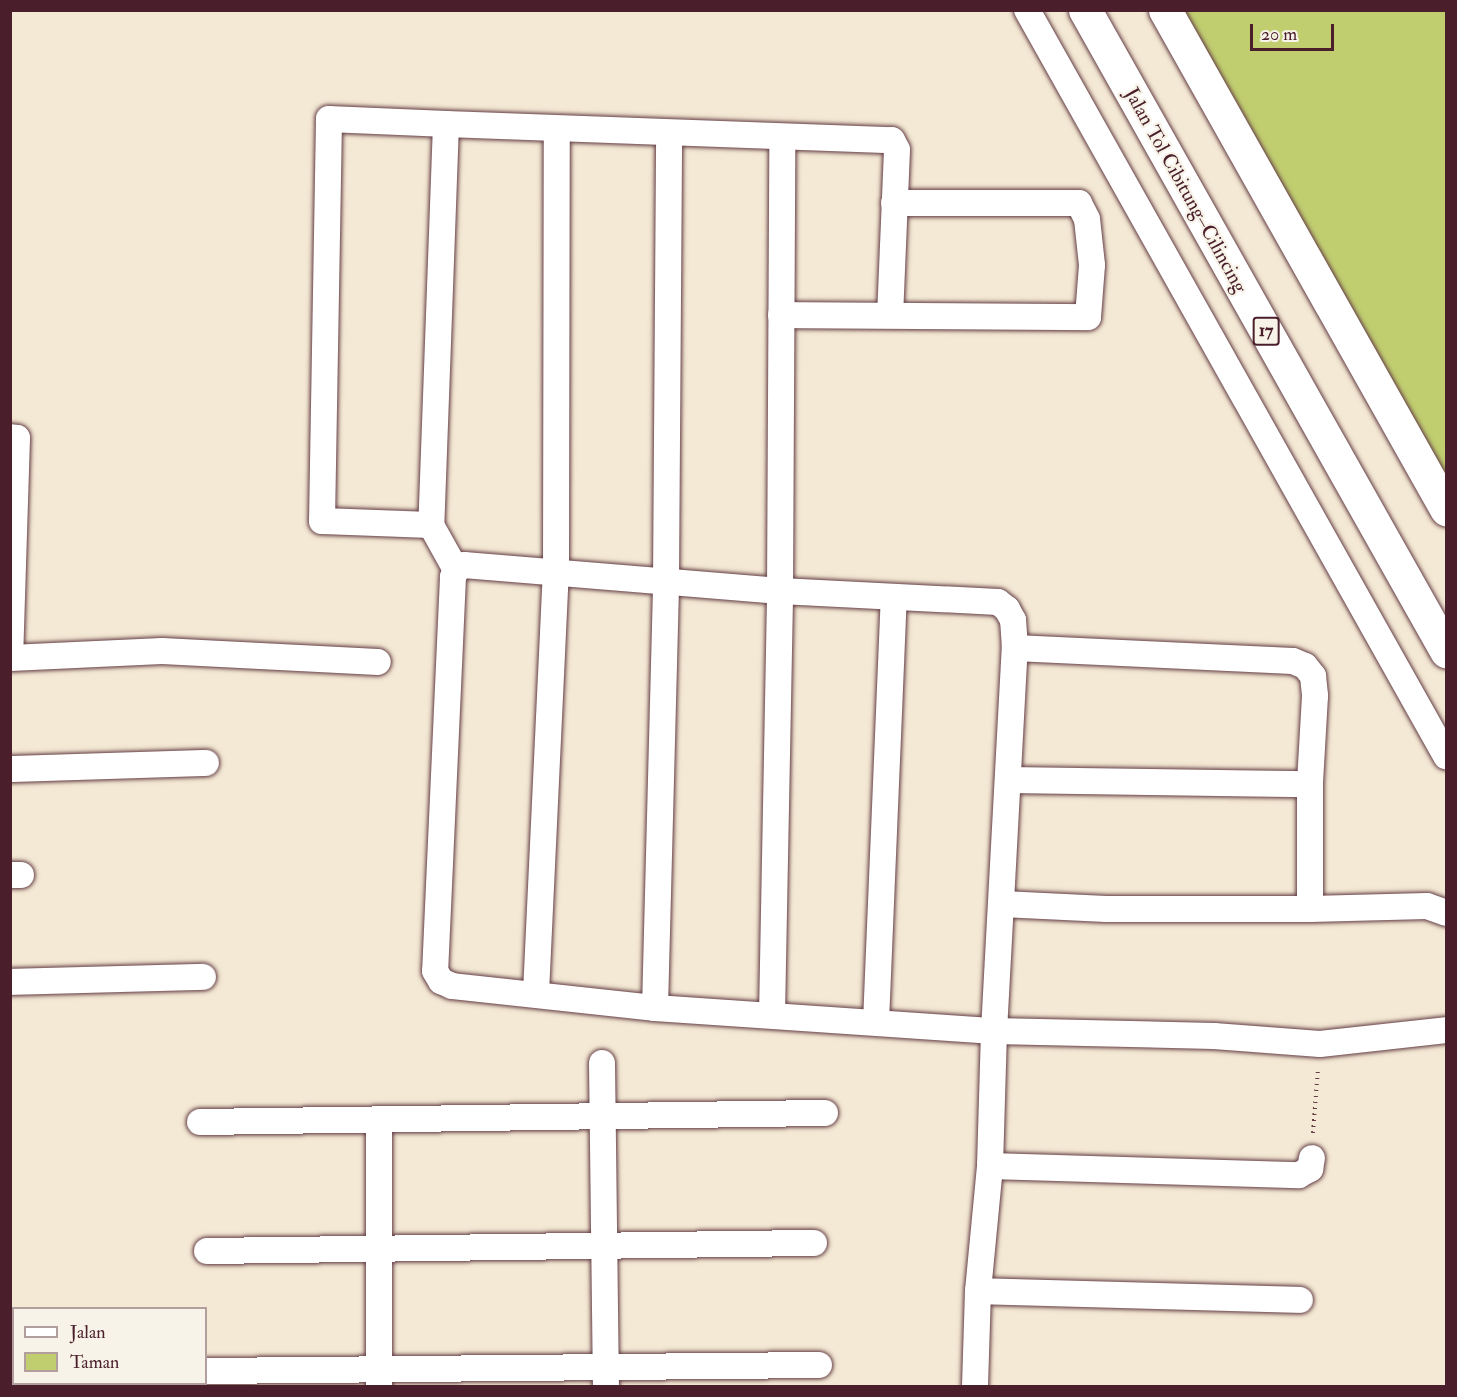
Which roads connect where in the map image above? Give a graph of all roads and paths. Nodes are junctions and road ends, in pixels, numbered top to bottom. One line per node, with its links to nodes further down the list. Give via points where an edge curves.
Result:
1 (1027, 10): 24 (street)
2 (1085, 10): 21 (highway, Jalan Tol Cibitung–Cilincing / 17)
3 (1165, 10): 12 (highway)
4 (446, 124): 5 (street); 13 (street); 13 (street, via 329,119 322,521)
5 (557, 130): 6 (street); 16 (street)
6 (669, 133): 7 (street); 17 (street)
7 (782, 138): 8 (street, via 892,140 897,150); 9 (street)
8 (894, 203): 10 (street); 10 (street, via 1079,203 1087,219 1092,292 1088,317)
9 (781, 315): 10 (street); 18 (street)
10 (890, 315)
11 (10, 437): 14 (street, via 17,438)
12 (1446, 509)
13 (432, 525): 15 (street)
14 (12, 542): 22 (street)
15 (456, 570): 16 (street, via 464,565); 34 (street, via 435,971 441,981 452,986)
16 (556, 571): 17 (street); 34 (street)
17 (666, 582): 18 (street); 35 (street)
18 (780, 591): 19 (street); 36 (street)
19 (894, 597): 20 (street, via 998,602 1013,620); 37 (street)
20 (1015, 648): 27 (street); 28 (street, via 1275,660 1305,666 1313,676 1315,696)
21 (1446, 651)
22 (11, 658): 23 (street, via 162,651)
23 (378, 662)
24 (1446, 756)
25 (206, 763): 26 (street)
26 (10, 768)
27 (1008, 780): 28 (street); 29 (street)
28 (1310, 784): 30 (street)
29 (1002, 904): 30 (street, via 1106,909); 39 (street)
30 (1311, 909): 31 (street, via 1427,906)
31 (1446, 913)
32 (203, 977): 33 (street)
33 (10, 982)
34 (536, 993): 35 (street)
35 (655, 1008): 36 (street)
36 (772, 1015): 37 (street)
37 (876, 1022): 39 (street)
38 (1446, 1030): 40 (street)
39 (994, 1031): 40 (street, via 1214,1036); 47 (street)
40 (1320, 1044): 46 (path)
41 (602, 1063): 43 (street)
42 (825, 1113): 43 (street)
43 (603, 1117): 44 (street); 49 (street)
44 (378, 1120): 45 (street); 50 (street)
45 (200, 1122)
46 (1312, 1158): 47 (street, via 1310,1169 1299,1175)
47 (990, 1166): 52 (street)
48 (814, 1243): 49 (street)
49 (604, 1246): 50 (street); 56 (street)
50 (379, 1249): 51 (street); 57 (street)
51 (207, 1251)
52 (978, 1291): 53 (street); 58 (street)
53 (1300, 1300)
54 (819, 1365): 56 (street)
55 (207, 1371): 57 (street)
56 (606, 1377): 57 (street)
57 (379, 1378)
58 (975, 1386)

